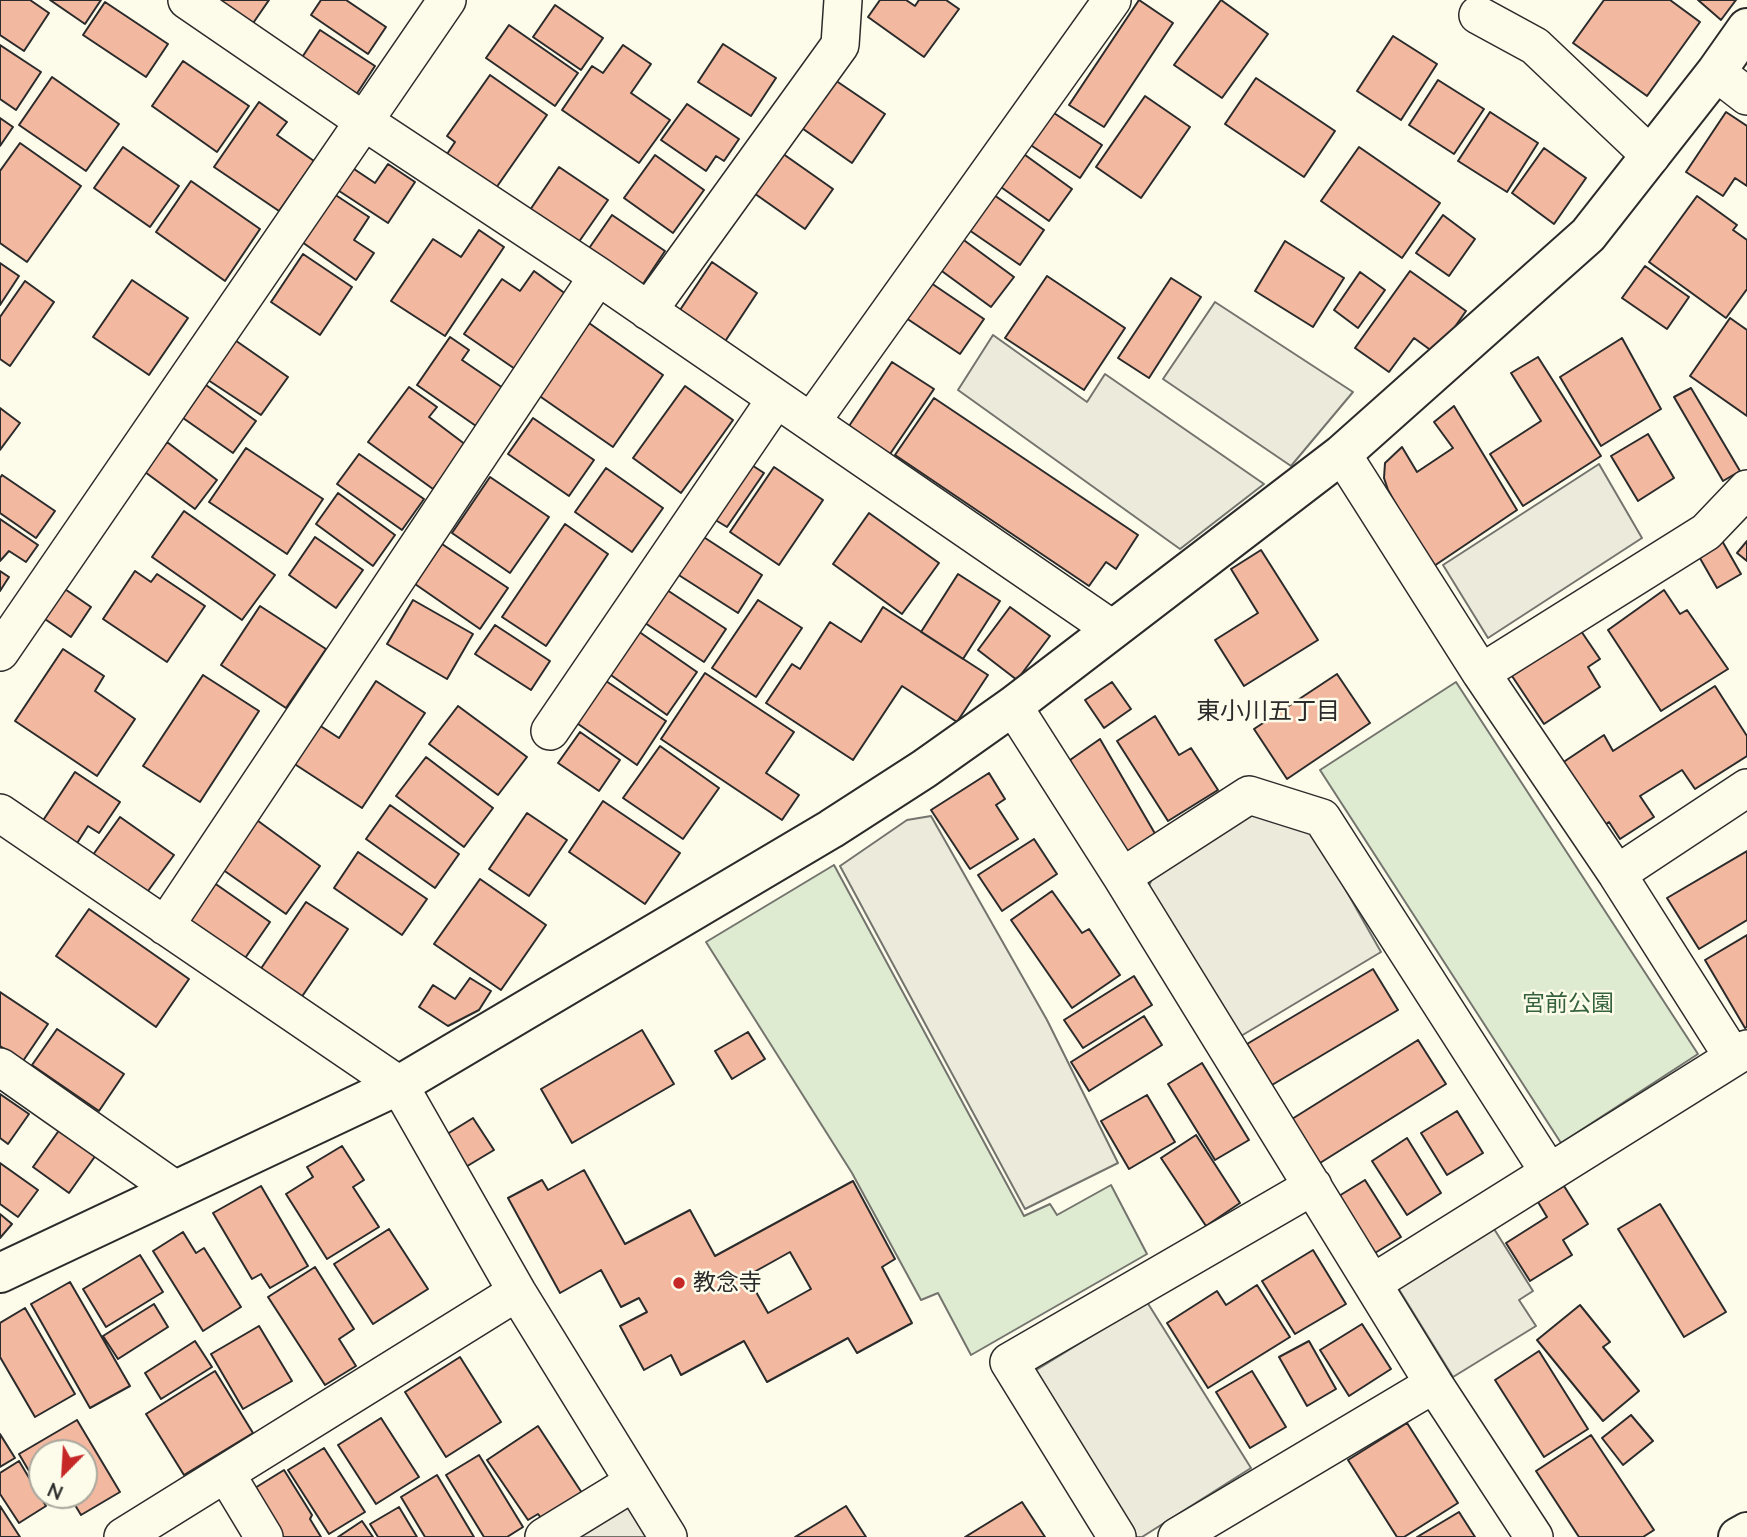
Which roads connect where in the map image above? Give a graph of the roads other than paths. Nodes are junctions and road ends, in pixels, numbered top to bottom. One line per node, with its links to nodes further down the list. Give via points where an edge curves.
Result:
1 (187, 0): 9 (street)
2 (447, 0): 9 (street)
3 (843, 0): 12 (street, via 840,45)
4 (1112, 0): 14 (street)
5 (1478, 15): 10 (street, via 1535,46)
6 (1747, 28): 7 (street)
7 (1716, 72): 8 (street); 10 (street)
8 (1747, 96)
9 (365, 122): 11 (street); 18 (street)
10 (1651, 156): 15 (street, via 1588,235)
11 (597, 276): 12 (street); 26 (street)
12 (648, 311): 13 (street)
13 (776, 399): 14 (street); 21 (street)
14 (811, 422): 17 (street)
15 (1342, 454): 17 (street); 19 (street)
16 (1747, 489): 19 (street, via 1706,532)
17 (1112, 629): 20 (street)
18 (0, 652)
19 (1481, 673): 24 (street)
20 (1013, 706): 25 (street); 29 (street, via 831,829)
21 (550, 731)
22 (1747, 788): 24 (street)
23 (0, 813): 26 (street)
24 (1616, 874): 27 (street)
25 (1122, 877): 30 (street, via 1249,795 1322,818); 31 (street)
26 (165, 926): 29 (street)
27 (1740, 1053): 30 (street)
28 (0, 1067): 32 (street)
29 (399, 1085): 32 (street); 35 (street)
30 (1549, 1172): 34 (street)
31 (1313, 1186): 34 (street); 44 (street, via 1009,1363)
32 (174, 1189): 33 (street)
33 (0, 1273)
34 (1373, 1283): 36 (street)
35 (517, 1292): 37 (street); 38 (street)
36 (1434, 1384): 45 (street); 46 (street)
37 (226, 1474): 40 (street); 41 (street)
38 (634, 1482): 42 (street); 43 (street)
39 (1747, 1532): 47 (street)
40 (123, 1537)
41 (264, 1537)
42 (544, 1537)
43 (668, 1537)
44 (1117, 1537)
45 (1177, 1537)
46 (1534, 1537)
47 (1738, 1537)

